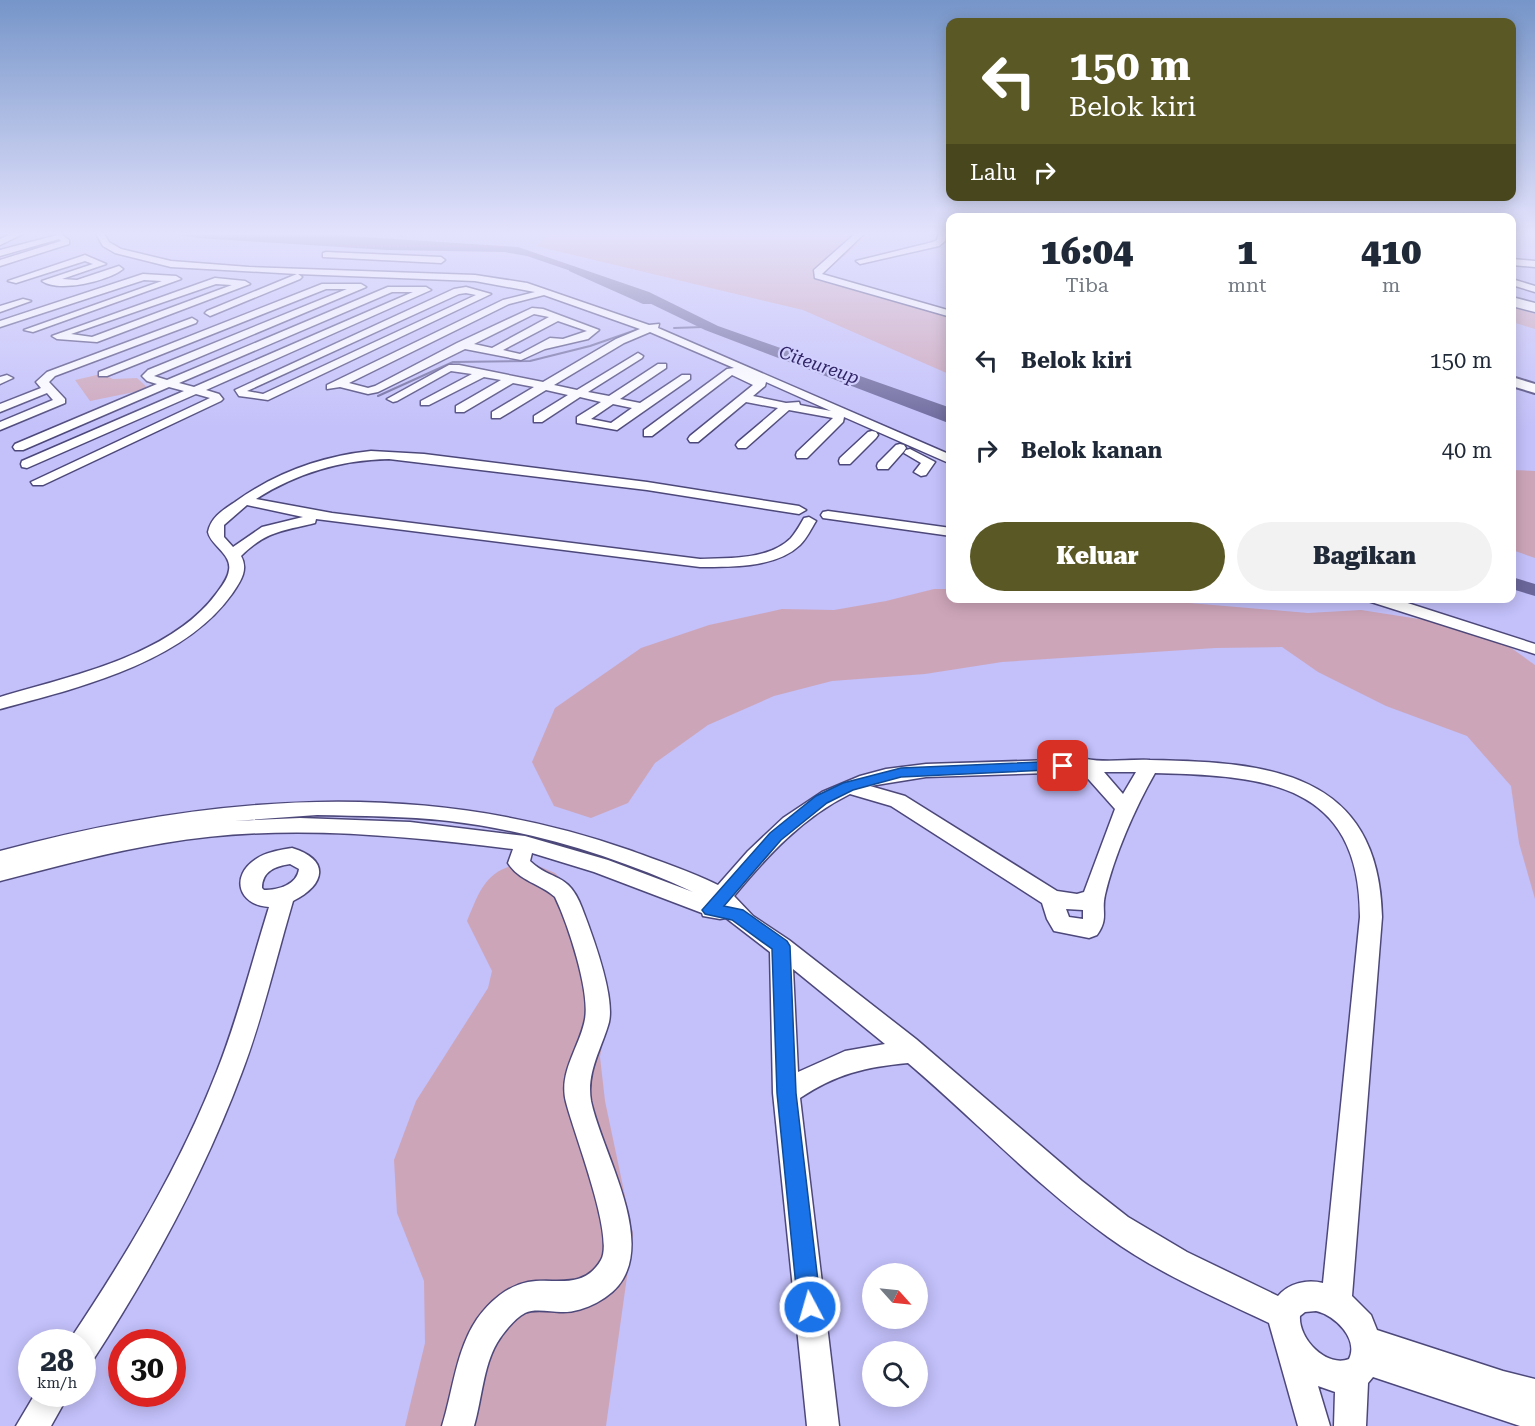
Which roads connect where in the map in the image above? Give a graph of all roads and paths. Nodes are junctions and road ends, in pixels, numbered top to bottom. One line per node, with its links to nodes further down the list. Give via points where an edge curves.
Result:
1 (79, 299): 31 (street)
2 (118, 299): 17 (street); 34 (street)
3 (164, 299): 17 (street)
4 (207, 299): 22 (street)
5 (253, 299): 26 (street)
6 (294, 299): 30 (street)
7 (334, 299): 18 (street)
8 (369, 299): 23 (street)
9 (406, 299): 29 (street)
10 (440, 299): 32 (street)
11 (475, 299): 36 (street)
12 (517, 299): 39 (street)
13 (565, 299): 33 (street)
14 (897, 299): 24 (street)
15 (26, 301): 21 (street)
16 (1516, 302): 20 (highway)
17 (146, 305): 22 (street); 37 (street)
18 (311, 308): 23 (street); 35 (street)
19 (1516, 308): 25 (highway)
20 (1535, 308)
21 (0, 309)
22 (174, 311): 28 (street); 37 (street, via 93,340)
23 (335, 313): 29 (street); 38 (street)
24 (946, 313)
25 (1535, 314)
26 (213, 315): 28 (street); 30 (street)
27 (557, 317): 42 (street, via 532,311); 43 (street); 43 (street, via 594,332 543,346 521,357)
28 (193, 318): 55 (street, via 51,374 42,382)
29 (360, 318): 40 (street)
30 (231, 324): 35 (street); 50 (street)
31 (0, 325): 34 (street)
32 (377, 327): 36 (street); 44 (street)
33 (657, 328): 41 (street); 62 (street)
34 (29, 330): 37 (street)
35 (256, 330): 38 (street); 53 (street, via 148,376)
36 (404, 333): 39 (street); 46 (street)
37 (57, 336)
38 (282, 336): 40 (street); 53 (street)
39 (433, 339): 42 (street); 47 (street)
40 (307, 342): 57 (street)
41 (614, 345): 45 (street); 54 (street)
42 (464, 346): 43 (street); 47 (street, via 378,389 368,391 344,385)
43 (492, 352)
44 (322, 353): 46 (street); 46 (street, via 241,390 243,394 264,398)
45 (638, 356): 48 (street); 58 (street)
46 (349, 358): 47 (street)
47 (380, 365)
48 (662, 366): 61 (street); 65 (street, via 686,377)
49 (482, 373): 51 (street); 60 (street, via 449,369); 63 (street)
50 (103, 374)
51 (512, 379): 54 (street); 67 (street)
52 (1516, 382): 56 (main road)
53 (167, 383): 57 (street); 76 (street)
54 (544, 386): 58 (street); 68 (street)
55 (48, 389): 66 (street); 72 (street, via 62,401)
56 (1535, 389)
57 (196, 390): 69 (street, via 217,399); 82 (street)
58 (578, 393): 61 (street); 70 (street)
59 (745, 398): 62 (street); 73 (street, via 761,384 731,371); 75 (street)
60 (393, 399)
61 (610, 400): 65 (street); 65 (street, via 581,420 613,427)
62 (804, 400): 71 (street); 78 (street); 80 (street)
63 (425, 403)
64 (223, 405): 69 (street)
65 (642, 407)
66 (0, 408)
67 (460, 409)
68 (496, 415)
69 (176, 419): 85 (street)
70 (538, 419)
71 (839, 419): 74 (street); 79 (street)
72 (0, 426)
73 (648, 433)
74 (872, 435): 77 (street); 81 (street)
75 (694, 439)
76 (19, 447)
77 (900, 448): 83 (street); 84 (street, via 929,462)
78 (946, 450)
79 (802, 454)
80 (946, 457)
81 (845, 461)
82 (27, 464)
83 (883, 466)
84 (921, 472)
85 (38, 482)
86 (246, 501): 87 (street, via 276,483 322,464 356,457 399,456 630,482); 88 (street); 90 (street, via 226,515 213,531)
87 (804, 516): 88 (street, via 796,541 779,551 747,560 712,563); 89 (street, via 808,507 819,508 828,514)
88 (332, 517): 90 (street, via 276,525 254,535)
89 (946, 531)
90 (233, 556): 93 (street, via 238,564 233,580 214,608 186,631 142,658)
91 (1390, 603): 92 (street)
92 (1535, 649)
93 (0, 703)
94 (1086, 765): 95 (street); 96 (street); 99 (street)
95 (1149, 766): 99 (street); 110 (street, via 1249,772 1299,788 1336,812 1368,865 1371,916)
96 (901, 772): 97 (street); 98 (street)
97 (848, 787): 98 (street); 106 (street, via 821,800 776,837)
98 (898, 801): 99 (street, via 1052,898 1062,925 1089,929 1094,922 1093,897)
99 (1125, 808)
100 (302, 817): 101 (street); 102 (street); 103 (street, via 222,815 120,829); 104 (street, via 165,835); 106 (street, via 391,809 534,829 623,855)
101 (525, 843): 106 (street); 119 (street, via 519,863 556,885 572,907 598,995 597,1020 579,1070 578,1099 620,1246 618,1260 600,1284 576,1296 517,1300 495,1321 478,1350)
102 (292, 856): 105 (street, via 303,859 310,873 305,883); 105 (street, via 271,860 250,881 254,894 262,898)
103 (0, 859)
104 (0, 873)
105 (283, 897): 112 (street, via 230,1071 191,1163 123,1288)
106 (723, 907): 107 (street)
107 (781, 946): 108 (street); 109 (street)
108 (911, 1052): 109 (street, via 847,1060); 111 (street, via 1092,1208 1161,1254)
109 (786, 1093): 120 (street)
110 (1336, 1303): 111 (street, via 1319,1296 1303,1296 1291,1302); 114 (street, via 1360,1327)
111 (1285, 1315): 113 (street, via 1285,1331)
112 (95, 1329)
113 (1293, 1348): 114 (street, via 1320,1374 1337,1378); 121 (street, via 1302,1393)
114 (1362, 1359): 115 (street); 117 (street); 122 (street)
115 (1535, 1395)
116 (44, 1407): 118 (street)
117 (1535, 1415)
118 (32, 1426)
119 (458, 1426)
120 (823, 1426)
121 (1314, 1426)
122 (1350, 1426)

